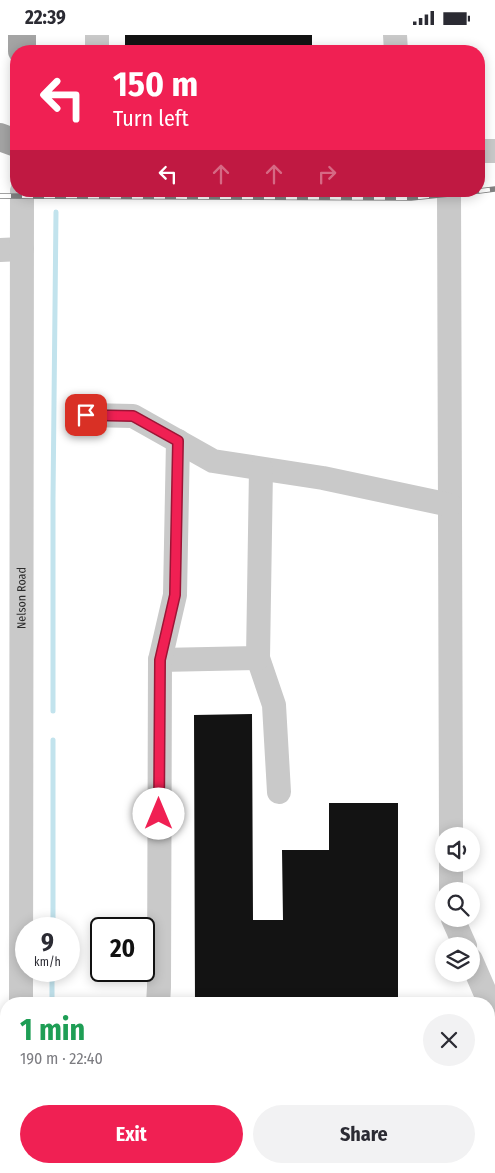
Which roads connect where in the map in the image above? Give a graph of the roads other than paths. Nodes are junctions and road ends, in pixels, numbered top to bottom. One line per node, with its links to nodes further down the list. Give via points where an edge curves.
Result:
1 (21, 197): 3 (street, Nelson Road)
2 (449, 197): 7 (street)
3 (11, 250): 8 (street, Nelson Road)
4 (86, 415): 5 (street, via 133,416)
5 (178, 441): 6 (street, via 213,461); 10 (street, via 175,595)
6 (261, 469): 7 (street); 9 (street)
7 (450, 505): 12 (street)
8 (11, 590): 15 (street, Nelson Road)
9 (258, 658): 10 (street); 11 (street, via 274,705)
10 (160, 660): 16 (street)
11 (279, 792)
12 (451, 827)
13 (480, 972): 14 (street)
14 (489, 984): 17 (street)
15 (21, 997)
16 (158, 997)
17 (492, 997)

